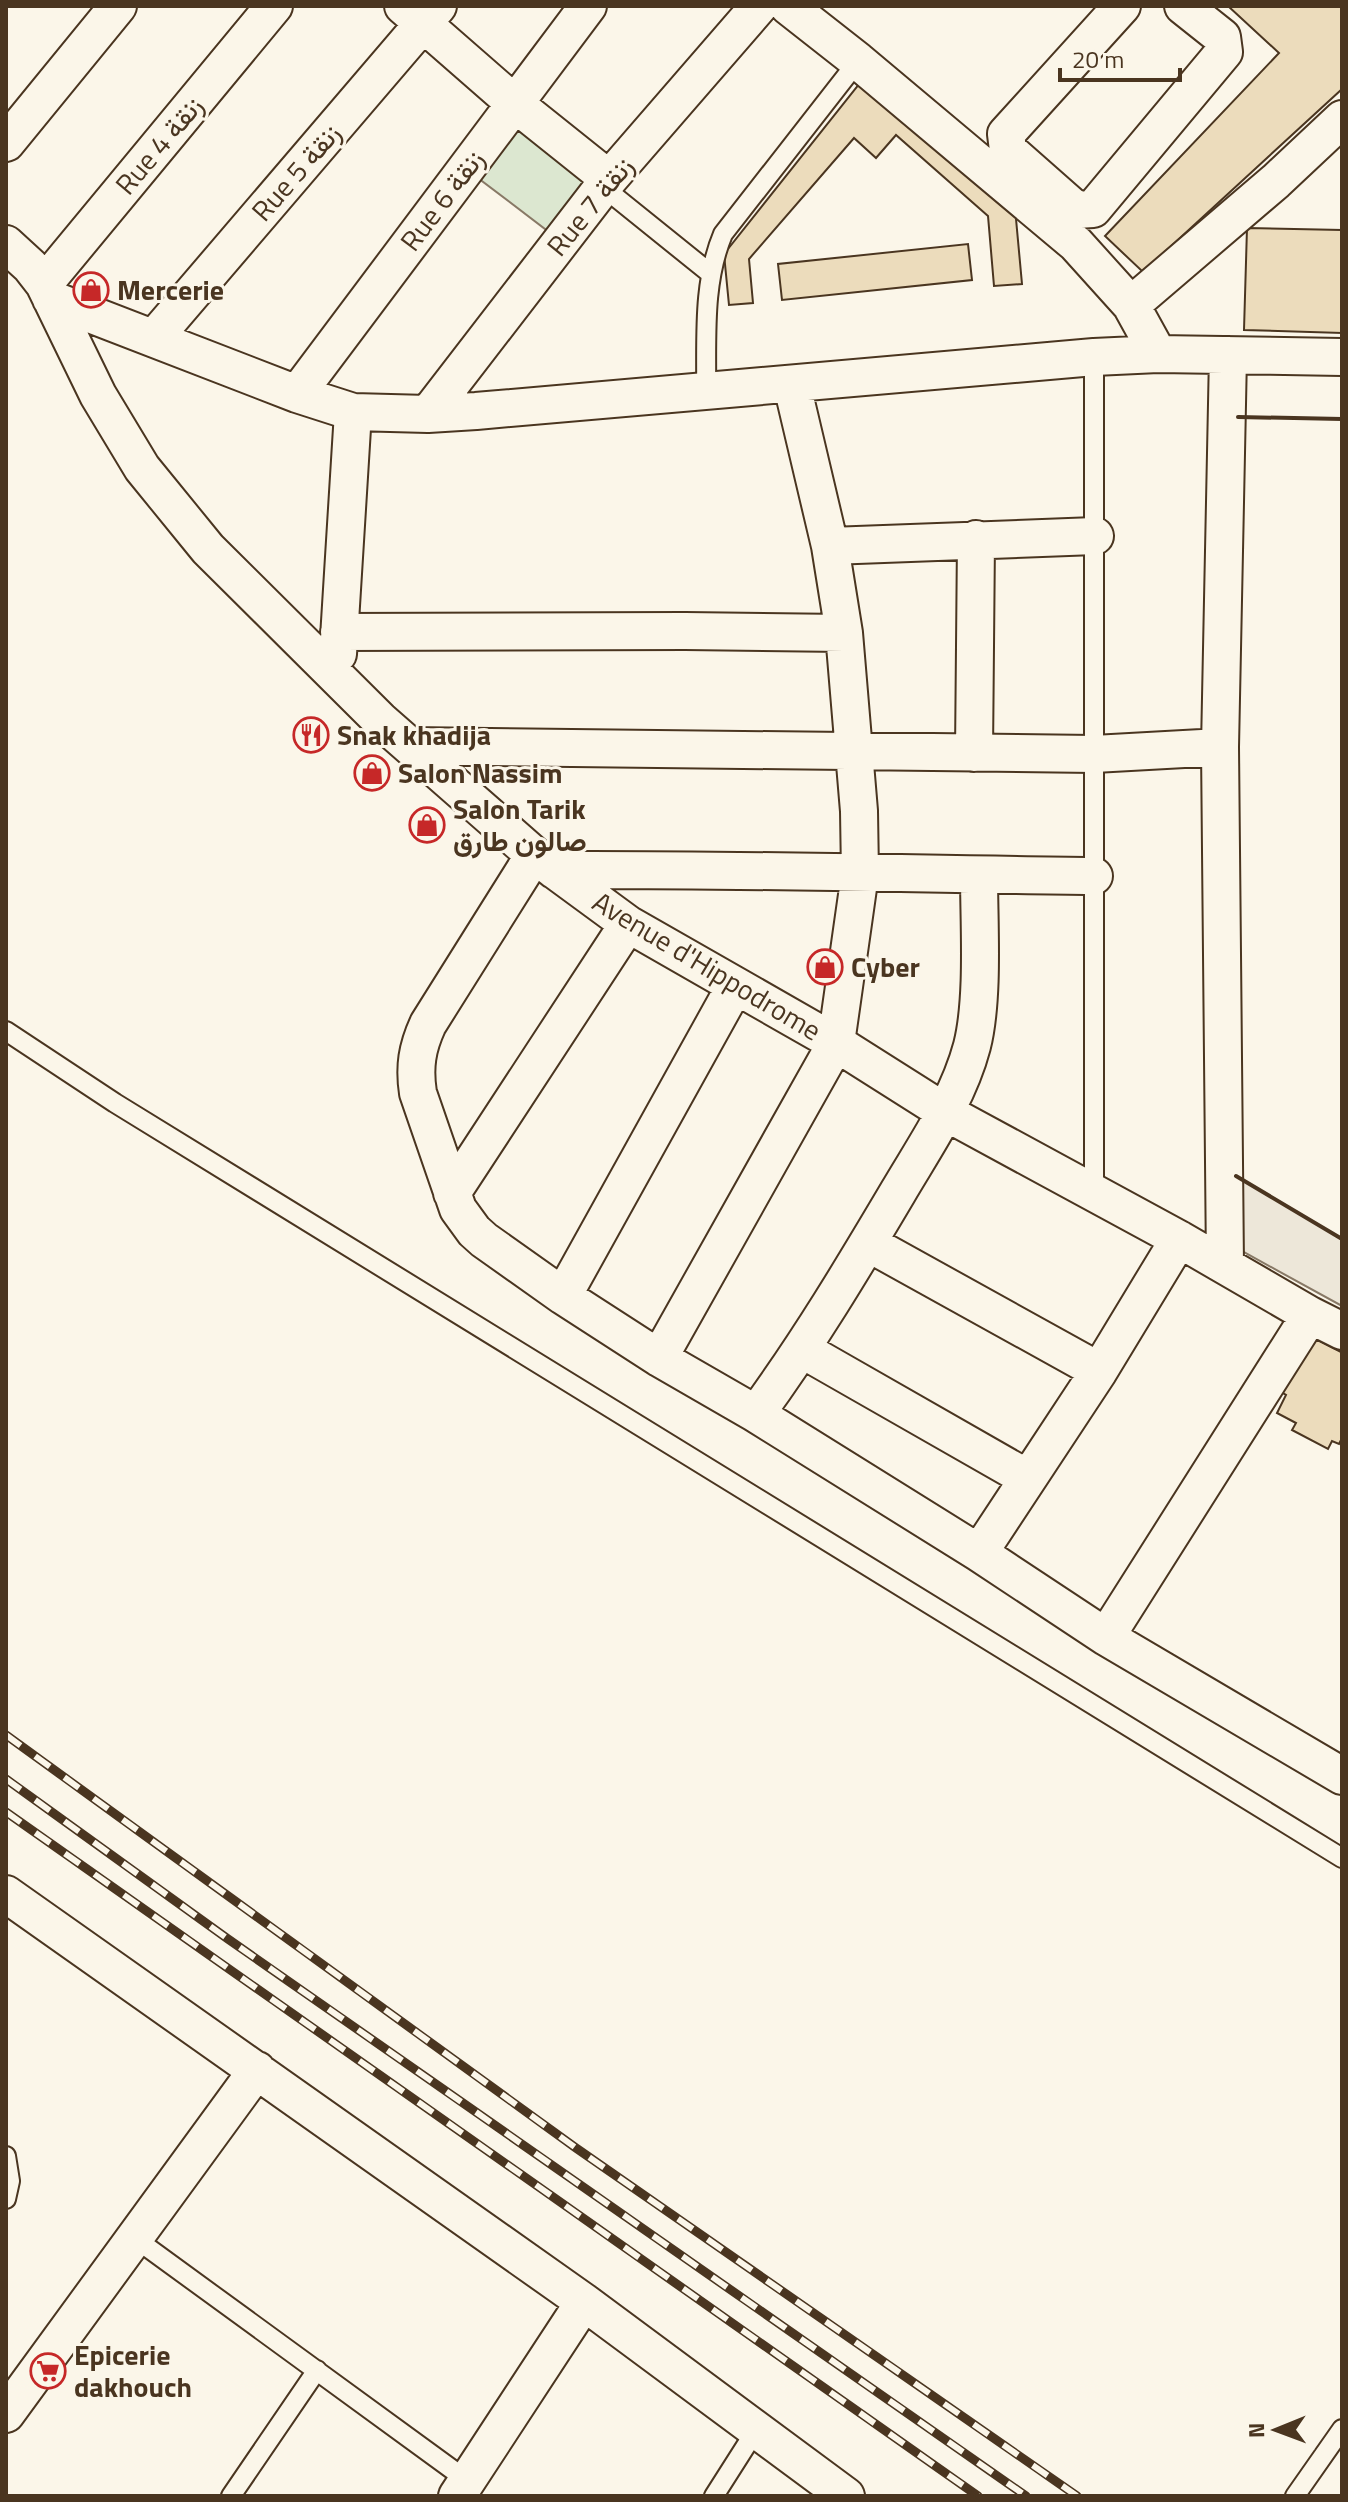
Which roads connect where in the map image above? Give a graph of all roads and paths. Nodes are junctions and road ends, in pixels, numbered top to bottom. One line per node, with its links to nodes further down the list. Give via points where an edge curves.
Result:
1 (118, 6): 12 (street)
2 (274, 6): 16 (street, Rue 4 زنقة)
3 (588, 6): 10 (street, Rue 6 زنقة)
4 (759, 6): 13 (street, Rue 7 زنقة)
5 (788, 6): 9 (street)
6 (1122, 6): 7 (street, via 1006,134 1008,150 1076,210 1093,209 1224,52 1222,37)
7 (1183, 6)
8 (422, 12): 10 (street); 18 (street, Rue 5 زنقة)
9 (858, 61): 15 (lane, via 736,215 719,244); 17 (street, via 1076,244)
10 (514, 103): 13 (street); 25 (street, Rue 6 زنقة)
11 (1342, 119): 17 (street)
12 (6, 143)
13 (606, 183): 15 (lane); 27 (street, Rue 7 زنقة)
14 (6, 244): 16 (street, Avenue d'Hippodrome)
15 (711, 274): 24 (lane)
16 (48, 291): 18 (street); 33 (street, Avenue d'Hippodrome, via 98,395 142,468 208,549)
17 (1131, 305): 19 (street)
18 (154, 338): 25 (street)
19 (1158, 354): 20 (street); 21 (street)
20 (1228, 355): 22 (street); 35 (street)
21 (1094, 357): 23 (street); 28 (lane)
22 (1342, 357)
23 (792, 385): 24 (street); 30 (street)
24 (706, 392): 27 (street)
25 (297, 394): 26 (street)
26 (353, 412): 27 (street); 31 (street)
27 (428, 414)
28 (1095, 536): 29 (street); 38 (lane)
29 (976, 539): 30 (street); 37 (street)
30 (830, 546): 32 (street)
31 (339, 632): 32 (street); 33 (street)
32 (844, 633): 36 (street)
33 (338, 676): 34 (street, Avenue d'Hippodrome)
34 (410, 746): 36 (street); 39 (street, Avenue d'Hippodrome)
35 (1220, 747): 38 (street); 52 (street)
36 (855, 750): 37 (street); 40 (street)
37 (974, 753): 38 (street)
38 (1094, 754): 42 (lane)
39 (544, 863): 40 (street); 43 (street, Avenue d'Hippodrome); 48 (street, via 428,1024 417,1054 418,1093)
40 (860, 874): 41 (street); 46 (street)
41 (979, 875): 42 (street); 47 (street, via 973,1044)
42 (1094, 876): 49 (lane)
43 (628, 924): 44 (street, Avenue d'Hippodrome); 48 (street)
44 (735, 986): 46 (street, Avenue d'Hippodrome); 53 (street)
45 (6, 1031): 64 (lane)
46 (836, 1043): 47 (street, Avenue d'Hippodrome); 57 (street)
47 (945, 1112): 49 (street, Avenue d'Hippodrome); 51 (street)
48 (452, 1193): 53 (street, via 474,1231)
49 (1094, 1193): 50 (street, Avenue d'Hippodrome)
50 (1179, 1239): 52 (street, Avenue d'Hippodrome); 58 (street)
51 (868, 1243): 56 (street); 58 (street)
52 (1225, 1265): 54 (street, Avenue d'Hippodrome)
53 (563, 1296): 57 (street)
54 (1310, 1315): 55 (street, Avenue d'Hippodrome); 62 (street)
55 (1342, 1331)
56 (803, 1350): 59 (street); 60 (street)
57 (659, 1358): 59 (street)
58 (1099, 1371): 60 (street)
59 (756, 1414): 61 (street)
60 (1027, 1478): 61 (street)
61 (979, 1553): 62 (street)
62 (1106, 1637): 63 (street)
63 (1342, 1776)
64 (1342, 1858)
65 (6, 1894): 66 (street)
66 (257, 2070): 69 (street); 70 (street)
67 (6, 2156): 68 (lane)
68 (6, 2199)
69 (136, 2239): 71 (lane); 72 (street)
70 (584, 2302): 74 (street); 75 (street)
71 (317, 2370): 75 (lane); 76 (lane)
72 (6, 2414)
73 (1342, 2429): 79 (lane)
74 (756, 2430): 77 (lane); 78 (street)
75 (462, 2488)
76 (231, 2496)
77 (714, 2496)
78 (846, 2496)
79 (1295, 2496)

